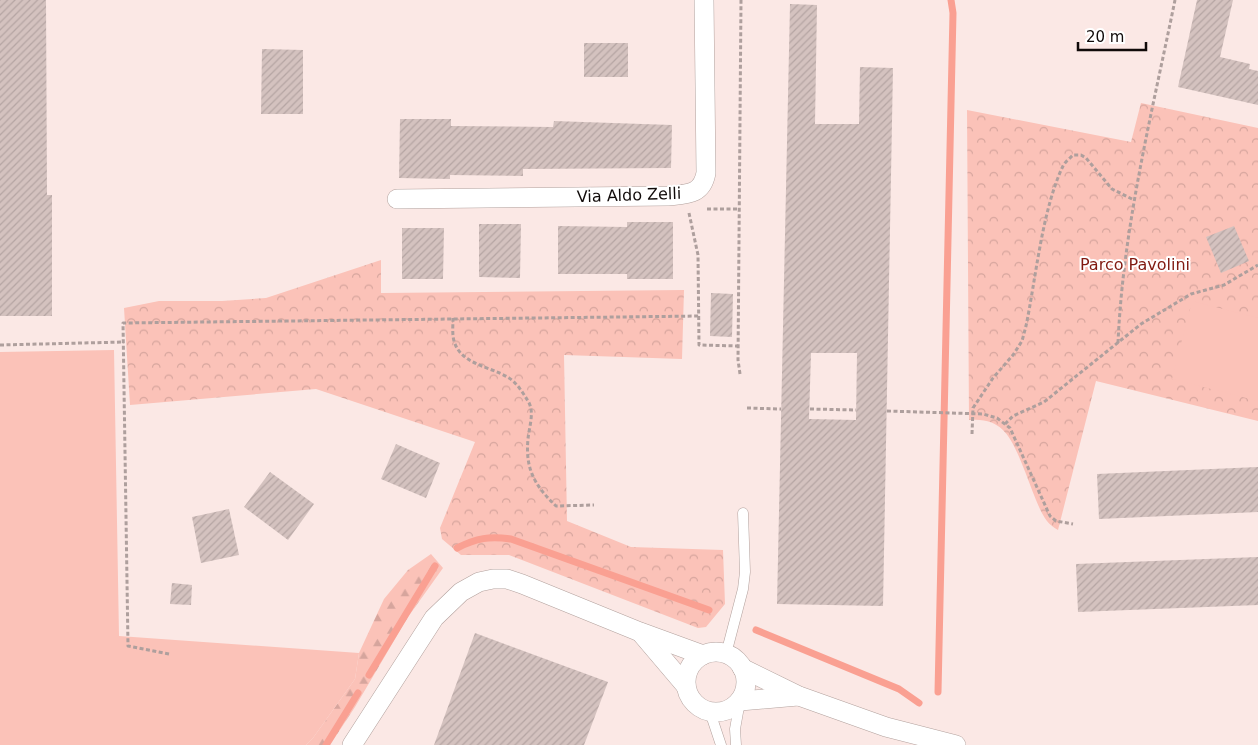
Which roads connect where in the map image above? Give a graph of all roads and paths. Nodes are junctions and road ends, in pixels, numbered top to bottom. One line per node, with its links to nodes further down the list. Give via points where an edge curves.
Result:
1 (704, 0): 4 (street, Via Aldo Zelli, via 706,173 697,191 668,196)
2 (741, 0): 8 (path)
3 (1175, 0): 5 (path)
4 (396, 200)
5 (1134, 200): 13 (path); 22 (path, via 1112,189 1081,155 1073,154 1064,164 1048,214 1022,341 981,394)
6 (689, 208): 10 (path, via 698,255)
7 (706, 209): 8 (path)
8 (739, 209): 15 (path)
9 (1258, 265): 13 (path, via 1224,285 1191,294)
10 (700, 316): 11 (path); 15 (path, via 699,346)
11 (453, 318): 12 (path, via 124,323); 25 (path, via 453,340 460,353 472,362 511,379 530,405 529,468 545,496 556,506)
12 (124, 342): 14 (path); 29 (path, via 128,646)
13 (1118, 342): 23 (path, via 1044,402 1014,416)
14 (0, 344)
15 (738, 346): 16 (path)
16 (740, 374)
17 (747, 408): 18 (path)
18 (781, 409)
19 (810, 410): 20 (path)
20 (856, 410)
21 (887, 411): 22 (path)
22 (971, 414): 23 (path, via 997,418); 24 (path)
23 (1005, 424): 27 (path, via 1010,428 1050,516 1056,521)
24 (972, 434)
25 (594, 505)
26 (743, 513): 30 (lane, via 743,589)
27 (1073, 524)
28 (640, 632): 31 (street); 33 (street); 37 (street, via 522,584 493,579 479,582 461,592 434,618)
29 (169, 654)
30 (726, 654): 31 (street); 32 (street)
31 (702, 655): 33 (street, via 689,668)
32 (742, 668): 34 (street); 35 (street, via 746,679)
33 (686, 686): 36 (street, via 696,706)
34 (799, 696): 35 (street); 40 (street, via 886,727)
35 (740, 701): 36 (street, via 726,711); 39 (lane, via 735,728)
36 (710, 712): 38 (lane)
37 (352, 745)
38 (721, 745)
39 (736, 745)
40 (956, 745)

